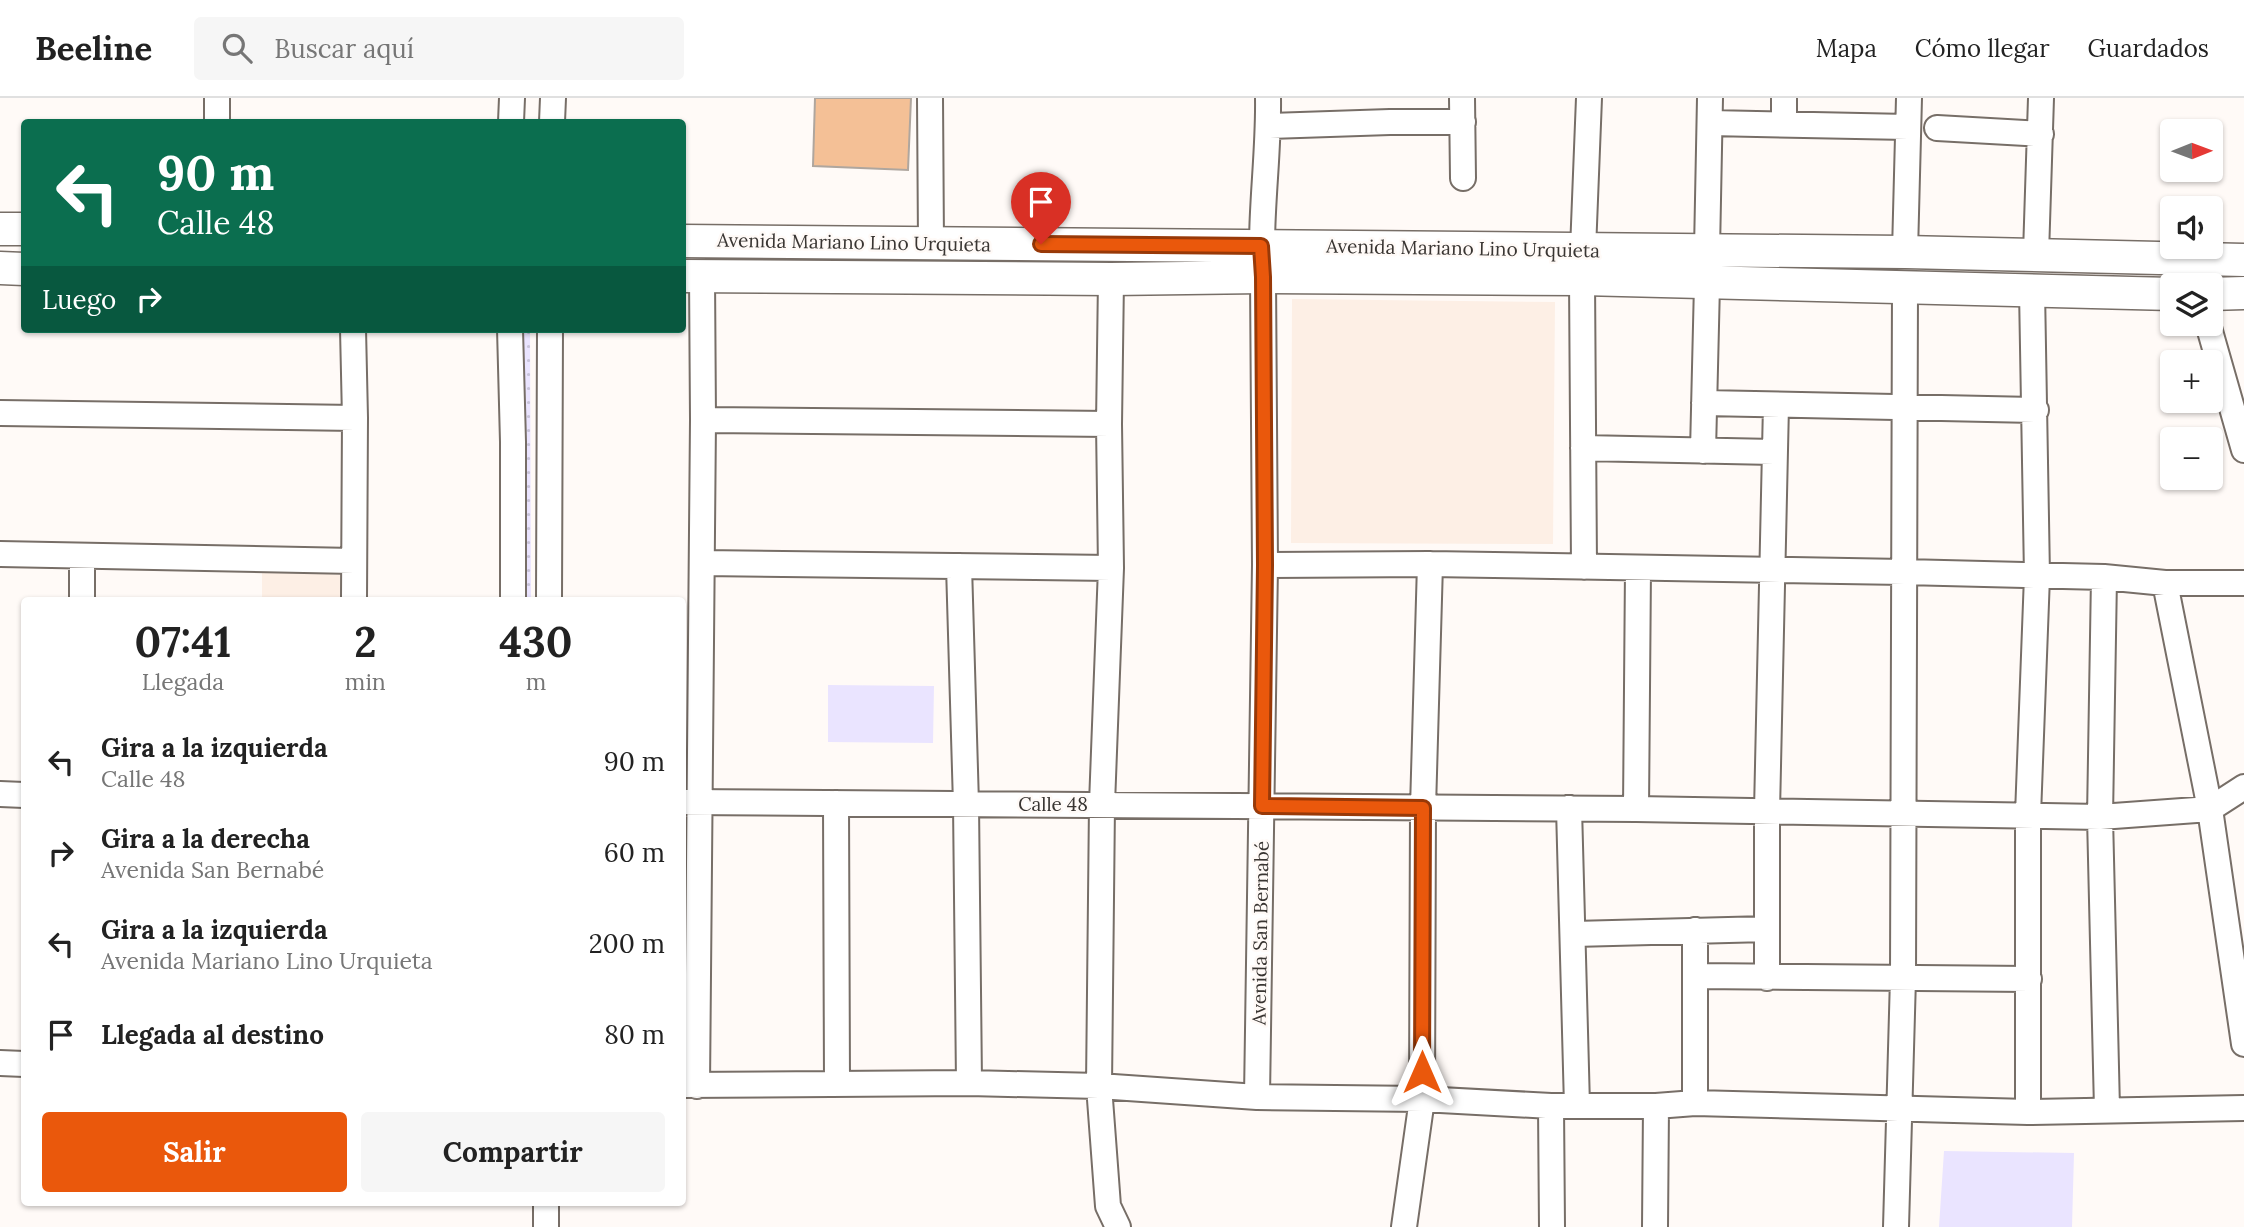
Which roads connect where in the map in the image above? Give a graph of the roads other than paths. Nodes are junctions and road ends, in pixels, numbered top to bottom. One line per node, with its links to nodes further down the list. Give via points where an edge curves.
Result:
1 (217, 98): 13 (street)
2 (512, 98): 14 (street)
3 (553, 98): 15 (street)
4 (930, 98): 26 (street)
5 (1268, 98): 18 (street, Avenida San Bernabé)
6 (1589, 98): 32 (street)
7 (1710, 98): 16 (street)
8 (1784, 98): 17 (street)
9 (1909, 98): 19 (street)
10 (2041, 98): 21 (street)
11 (1391, 110): 12 (street); 18 (street)
12 (1463, 110): 22 (street)
13 (217, 119)
14 (511, 119)
15 (552, 119)
16 (1710, 123): 17 (street); 28 (street)
17 (1784, 124): 19 (street)
18 (1268, 126): 27 (street, Avenida San Bernabé)
19 (1908, 127): 29 (street)
20 (1937, 128): 21 (street)
21 (2040, 134): 30 (street)
22 (1463, 178)
23 (0, 229): 24 (main road)
24 (21, 229)
25 (686, 241): 26 (main road, Avenida Mariano Lino Urquieta)
26 (931, 243): 27 (main road, Avenida Mariano Lino Urquieta)
27 (1261, 246): 32 (main road, Avenida Mariano Lino Urquieta); 36 (street, Avenida San Bernabé)
28 (1707, 250): 29 (main road, Avenida Mariano Lino Urquieta); 32 (main road, Avenida Mariano Lino Urquieta)
29 (1905, 251): 30 (main road, Avenida Mariano Lino Urquieta)
30 (2036, 254): 31 (main road, Avenida Mariano Lino Urquieta)
31 (2244, 260)
32 (1582, 264): 36 (main road, Avenida Mariano Lino Urquieta); 38 (main road, Avenida Mariano Lino Urquieta); 58 (street)
33 (0, 268): 34 (main road)
34 (21, 269)
35 (692, 276): 37 (main road, Avenida Mariano Lino Urquieta); 54 (street)
36 (1263, 277): 37 (main road, Avenida Mariano Lino Urquieta); 67 (street, Avenida San Bernabé)
37 (1111, 279): 55 (street)
38 (1706, 284): 39 (main road, Avenida Mariano Lino Urquieta); 48 (street)
39 (1905, 286): 40 (main road, Avenida Mariano Lino Urquieta); 50 (street)
40 (2032, 290): 42 (main road, Avenida Mariano Lino Urquieta); 51 (street)
41 (2244, 293): 43 (main road)
42 (2160, 294)
43 (2223, 294)
44 (353, 333): 53 (street)
45 (510, 333): 56 (street)
46 (550, 333): 57 (street)
47 (2211, 336): 59 (street)
48 (1704, 403): 49 (street); 60 (street)
49 (1776, 405): 50 (street); 61 (street)
50 (1903, 405): 51 (street); 73 (street)
51 (2036, 410): 74 (street)
52 (0, 413): 53 (street)
53 (355, 418): 64 (street)
54 (703, 420): 55 (street); 65 (street)
55 (1109, 424): 70 (street)
56 (513, 442): 57 (street); 80 (street)
57 (550, 442): 81 (street)
58 (1583, 448): 60 (street); 69 (street)
59 (2244, 450)
60 (1703, 451): 61 (street)
61 (1774, 452): 72 (street)
62 (0, 554): 63 (street)
63 (82, 556): 64 (street); 78 (street)
64 (354, 561): 79 (street)
65 (702, 564): 68 (street); 85 (street)
66 (1430, 564): 67 (street); 69 (street); 90 (street)
67 (1265, 565): 89 (street, Avenida San Bernabé)
68 (960, 566): 70 (street); 87 (street)
69 (1584, 567): 71 (street)
70 (1111, 568): 88 (street)
71 (1639, 568): 72 (street); 92 (street)
72 (1772, 571): 73 (street); 94 (street)
73 (1904, 572): 74 (street); 95 (street)
74 (2037, 576): 75 (street); 96 (street)
75 (2104, 577): 76 (street); 97 (street)
76 (2165, 583): 77 (street); 93 (street)
77 (2244, 583)
78 (82, 597)
79 (354, 597)
80 (513, 597)
81 (549, 597)
82 (2244, 787): 93 (street)
83 (0, 794): 84 (street)
84 (21, 795)
85 (691, 802): 86 (street, Calle 48); 110 (street)
86 (836, 803): 87 (street, Calle 48); 109 (street)
87 (967, 804): 88 (street, Calle 48); 108 (street)
88 (1102, 804): 89 (street, Calle 48); 111 (street)
89 (1262, 806): 90 (street, Calle 48); 112 (street, Avenida San Bernabé)
90 (1423, 808): 91 (street, Calle 48); 113 (street)
91 (1569, 808): 92 (street, Calle 48); 100 (street)
92 (1636, 809): 94 (street, Calle 48)
93 (2210, 809): 97 (street, Calle 48); 105 (street)
94 (1768, 811): 95 (street, Calle 48); 98 (street)
95 (1902, 812): 96 (street, Calle 48); 103 (street)
96 (2028, 815): 97 (street, Calle 48); 104 (street)
97 (2100, 817): 120 (street)
98 (1767, 929): 99 (street); 102 (street)
99 (1695, 930): 100 (street); 101 (street)
100 (1574, 934): 116 (street)
101 (1697, 976): 102 (street); 114 (street)
102 (1767, 978): 103 (street)
103 (1903, 978): 104 (street); 118 (street)
104 (2029, 979): 121 (street)
105 (2244, 1044)
106 (0, 1063): 107 (street)
107 (21, 1064)
108 (970, 1083): 109 (street); 111 (street)
109 (838, 1084): 110 (street)
110 (690, 1085)
111 (1099, 1086): 112 (street); 123 (street, via 1108,1206)
112 (1257, 1097): 113 (street)
113 (1422, 1099): 115 (street); 125 (street)
114 (1695, 1103): 117 (street); 118 (street)
115 (1551, 1106): 116 (street); 126 (street)
116 (1577, 1106): 117 (street)
117 (1656, 1106): 127 (street)
118 (1899, 1108): 121 (street); 128 (street)
119 (2244, 1108): 120 (street)
120 (2107, 1110): 121 (street)
121 (2028, 1112)
122 (546, 1206): 124 (street)
123 (1116, 1226)
124 (546, 1227)
125 (1404, 1227)
126 (1552, 1227)
127 (1655, 1227)
128 (1896, 1227)

